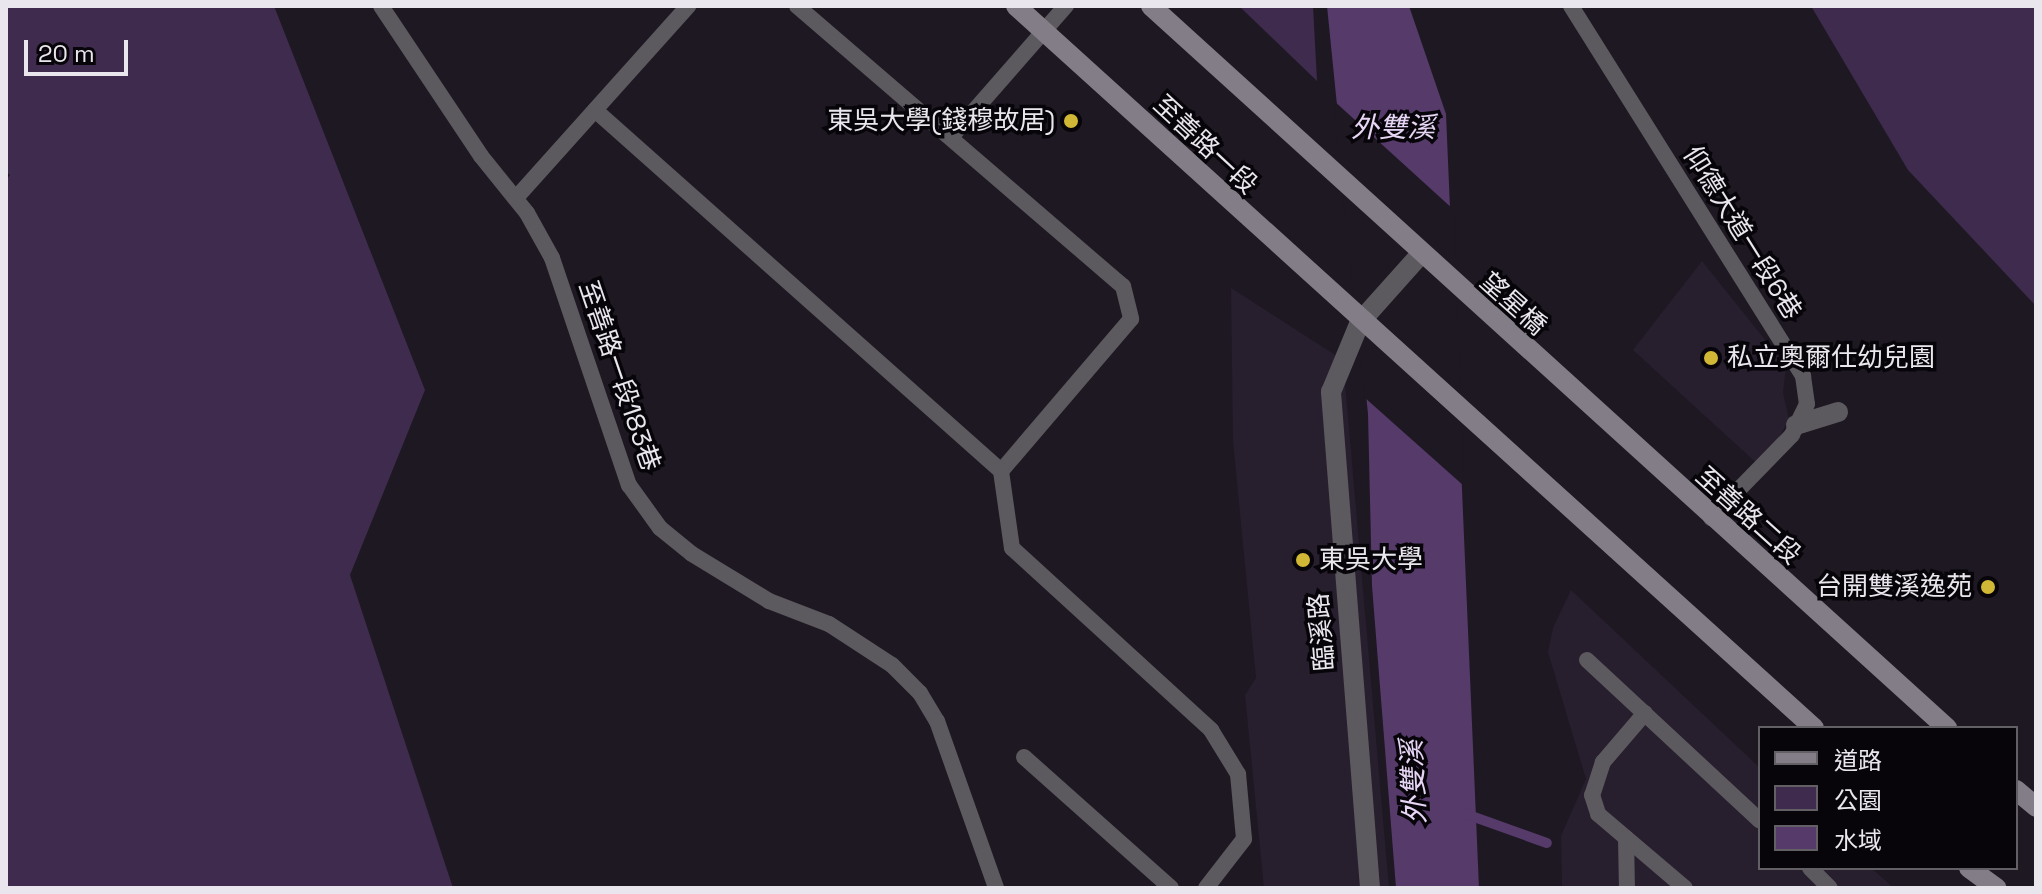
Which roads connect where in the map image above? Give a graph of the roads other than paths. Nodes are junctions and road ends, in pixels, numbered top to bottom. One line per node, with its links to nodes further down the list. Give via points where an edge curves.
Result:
1 (381, 6): 11 (lane, 至善路一段183巷, via 472,144)
2 (688, 6): 9 (lane)
3 (797, 6): 10 (lane)
4 (1016, 6): 8 (main road, 至善路一段)
5 (1066, 6): 8 (lane)
6 (1151, 6): 12 (main road, 望星橋)
7 (1571, 6): 15 (lane, 仰德大道一段6巷, via 1803,376 1807,404)
8 (1044, 32): 10 (lane); 13 (main road, 至善路一段)
9 (595, 110): 11 (lane); 17 (lane)
10 (952, 136): 17 (lane, via 1123,286 1131,319)
11 (516, 198): 30 (lane, 至善路一段183巷, via 552,258 629,485 660,528 692,554 769,601 829,624 892,665 920,693 937,721)
12 (1420, 255): 13 (street, 臨溪路); 16 (main road, 望星橋)
13 (1360, 322): 21 (main road); 33 (street, 臨溪路, via 1331,392)
14 (1838, 412): 15 (street)
15 (1796, 425): 18 (lane, 仰德大道一段6巷)
16 (1658, 470): 18 (main road, 至善路二段)
17 (1001, 471): 32 (lane, via 1012,548 1211,730 1238,774 1244,839)
18 (1711, 518): 22 (main road, 至善路二段)
19 (1587, 660): 20 (lane)
20 (1645, 713): 26 (lane); 27 (lane, via 1603,762 1592,795 1598,814)
21 (1812, 726)
22 (1945, 726)
23 (1024, 757): 31 (lane)
24 (2018, 792): 25 (main road)
25 (2036, 807)
26 (1758, 819)
27 (1626, 838): 34 (lane); 35 (lane)
28 (1812, 870): 36 (lane)
29 (1972, 870): 37 (main road)
30 (996, 888)
31 (1171, 888)
32 (1206, 888)
33 (1370, 888)
34 (1627, 888)
35 (1685, 888)
36 (1830, 888)
37 (1997, 888)

